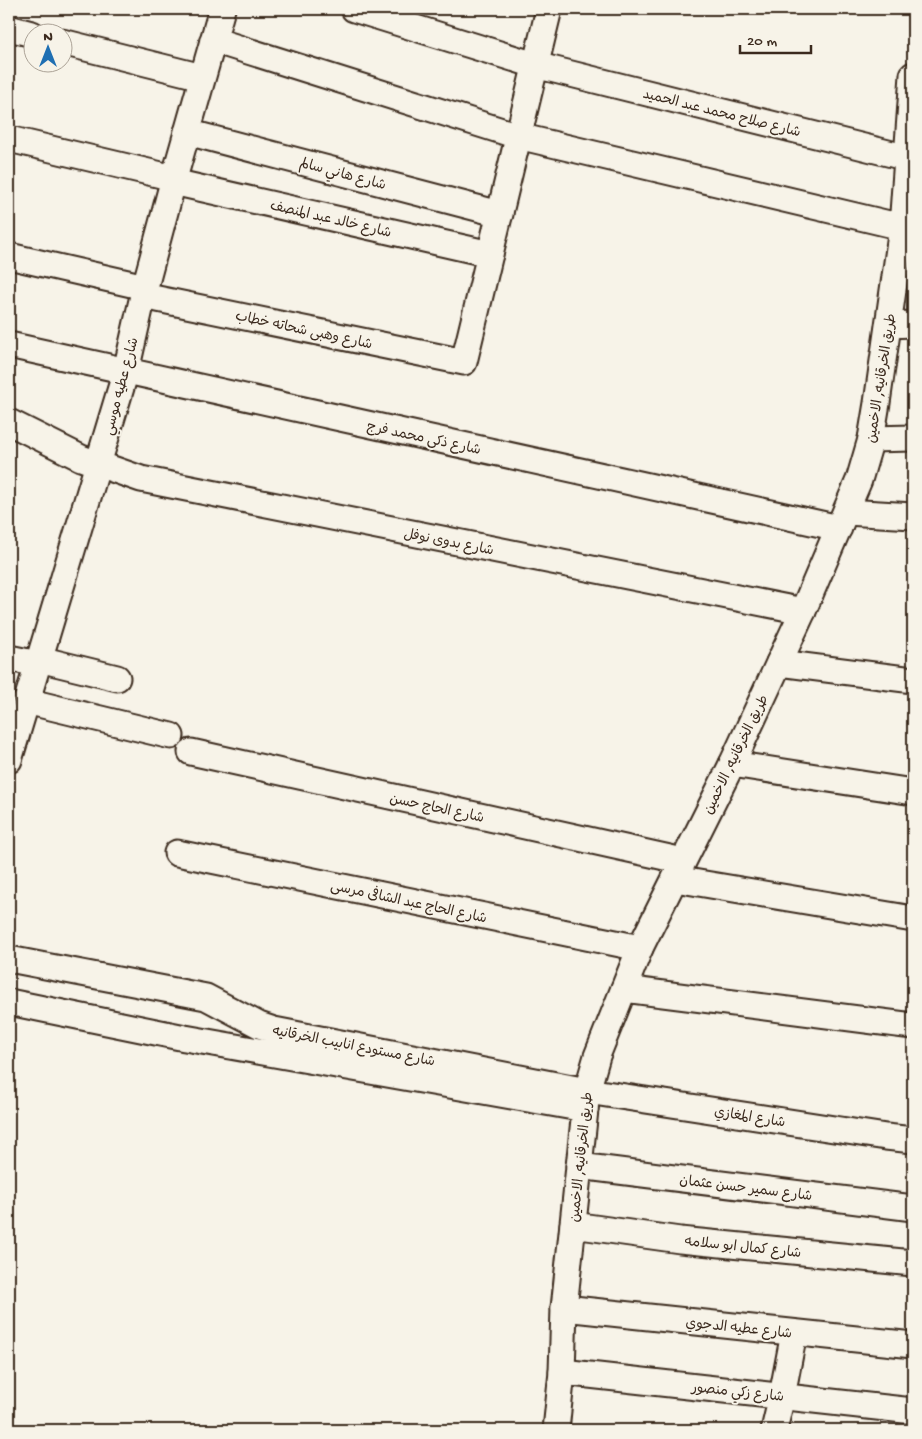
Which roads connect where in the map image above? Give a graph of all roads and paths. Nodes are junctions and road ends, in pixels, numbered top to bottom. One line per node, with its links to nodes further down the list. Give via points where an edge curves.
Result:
1 (222, 9): 6 (street, شارع عطيه موسي)
2 (354, 9): 8 (street, شارع صلاح محمد عبد الحميد)
3 (548, 9): 8 (street)
4 (9, 28): 5 (street)
5 (22, 31)
6 (213, 40): 10 (street, شارع عطيه موسي); 13 (street)
7 (72, 44): 10 (street)
8 (535, 65): 13 (street); 15 (street, شارع صلاح محمد عبد الحميد)
9 (913, 75): 11 (street, طريق الخرقانيه, الاخمين)
10 (202, 77): 12 (street, شارع عطيه موسي)
11 (913, 102): 15 (street, طريق الخرقانيه, الاخمين)
12 (187, 132): 16 (street, شارع عطيه موسي); 17 (street, شارع هاني سالم)
13 (518, 136): 17 (street); 18 (street)
14 (9, 139): 16 (street, شارع خالد عبد المنصف)
15 (908, 158): 18 (street, طريق الخرقانيه, الاخمين)
16 (173, 180): 19 (street, شارع خالد عبد المنصف); 21 (street, شارع عطيه موسي)
17 (500, 214): 19 (street)
18 (907, 214): 22 (street, طريق الخرقانيه, الاخمين)
19 (490, 254): 21 (street, شارع وهبى شحاته خطاب, via 464,362)
20 (9, 256): 21 (street, شارع وهبى شحاته خطاب)
21 (144, 291): 24 (street, شارع عطيه موسي)
22 (901, 324): 27 (street, طريق الخرقانيه, الاخمين)
23 (9, 345): 24 (street, شارع ذكى محمد فرج)
24 (126, 371): 28 (street, شارع عطيه موسي); 30 (street, شارع ذكى محمد فرج)
25 (9, 422): 28 (street, شارع بدوى نوفل)
26 (913, 438): 27 (street)
27 (871, 439): 30 (street, طريق الخرقانيه, الاخمين)
28 (98, 464): 31 (street, شارع بدوى نوفل, via 141,479); 33 (street, شارع عطيه موسي)
29 (913, 516): 30 (street, شارع ذكى محمد فرج)
30 (843, 520): 31 (street, طريق الخرقانيه, الاخمين)
31 (803, 611): 34 (street, طريق الخرقانيه, الاخمين)
32 (9, 658): 33 (street)
33 (38, 662): 35 (street); 37 (street, شارع عطيه موسي)
34 (779, 663): 36 (street); 41 (street, طريق الخرقانيه, الاخمين)
35 (117, 678)
36 (913, 680)
37 (26, 701): 38 (street); 40 (street, شارع عطيه موسي)
38 (171, 736)
39 (191, 752): 44 (street, شارع الحاج حسن)
40 (9, 760)
41 (732, 764): 42 (street); 44 (street, طريق الخرقانيه, الاخمين)
42 (913, 792)
43 (177, 853): 46 (street, شارع الحاج عبد الشافى مرسى)
44 (679, 870): 45 (street, شارع الحاج حسن); 46 (street, طريق الخرقانيه, الاخمين)
45 (913, 919)
46 (640, 948): 48 (street, طريق الخرقانيه, الاخمين)
47 (9, 959): 51 (street, شارع مستودع انابيب الخرقانيه, via 206,998 274,1030)
48 (624, 989): 50 (street); 51 (street, طريق الخرقانيه, الاخمين, via 597,1056)
49 (9, 1002): 51 (street, شارع مستودع انابيب الخرقانيه, via 185,1038)
50 (913, 1026)
51 (586, 1100): 52 (street, شارع المغازي); 53 (street, طريق الخرقانيه, الاخمين)
52 (913, 1140)
53 (579, 1166): 54 (street, شارع سمير حسن عثمان); 55 (street, طريق الخرقانيه, الاخمين)
54 (913, 1208)
55 (573, 1225): 56 (street, شارع كمال ابو سلامه, via 680,1240); 57 (street, طريق الخرقانيه, الاخمين)
56 (913, 1263)
57 (564, 1308): 58 (street, شارع عطيه الدجوي); 60 (street, طريق الخرقانيه, الاخمين)
58 (794, 1332): 59 (street, شارع عطيه الدجوي); 61 (street)
59 (913, 1345)
60 (562, 1372): 61 (street, شارع زكي منصور); 63 (street, طريق الخرقانيه, الاخمين)
61 (782, 1396): 62 (street, شارع زكي منصور); 64 (street)
62 (913, 1411)
63 (556, 1430)
64 (774, 1430)

